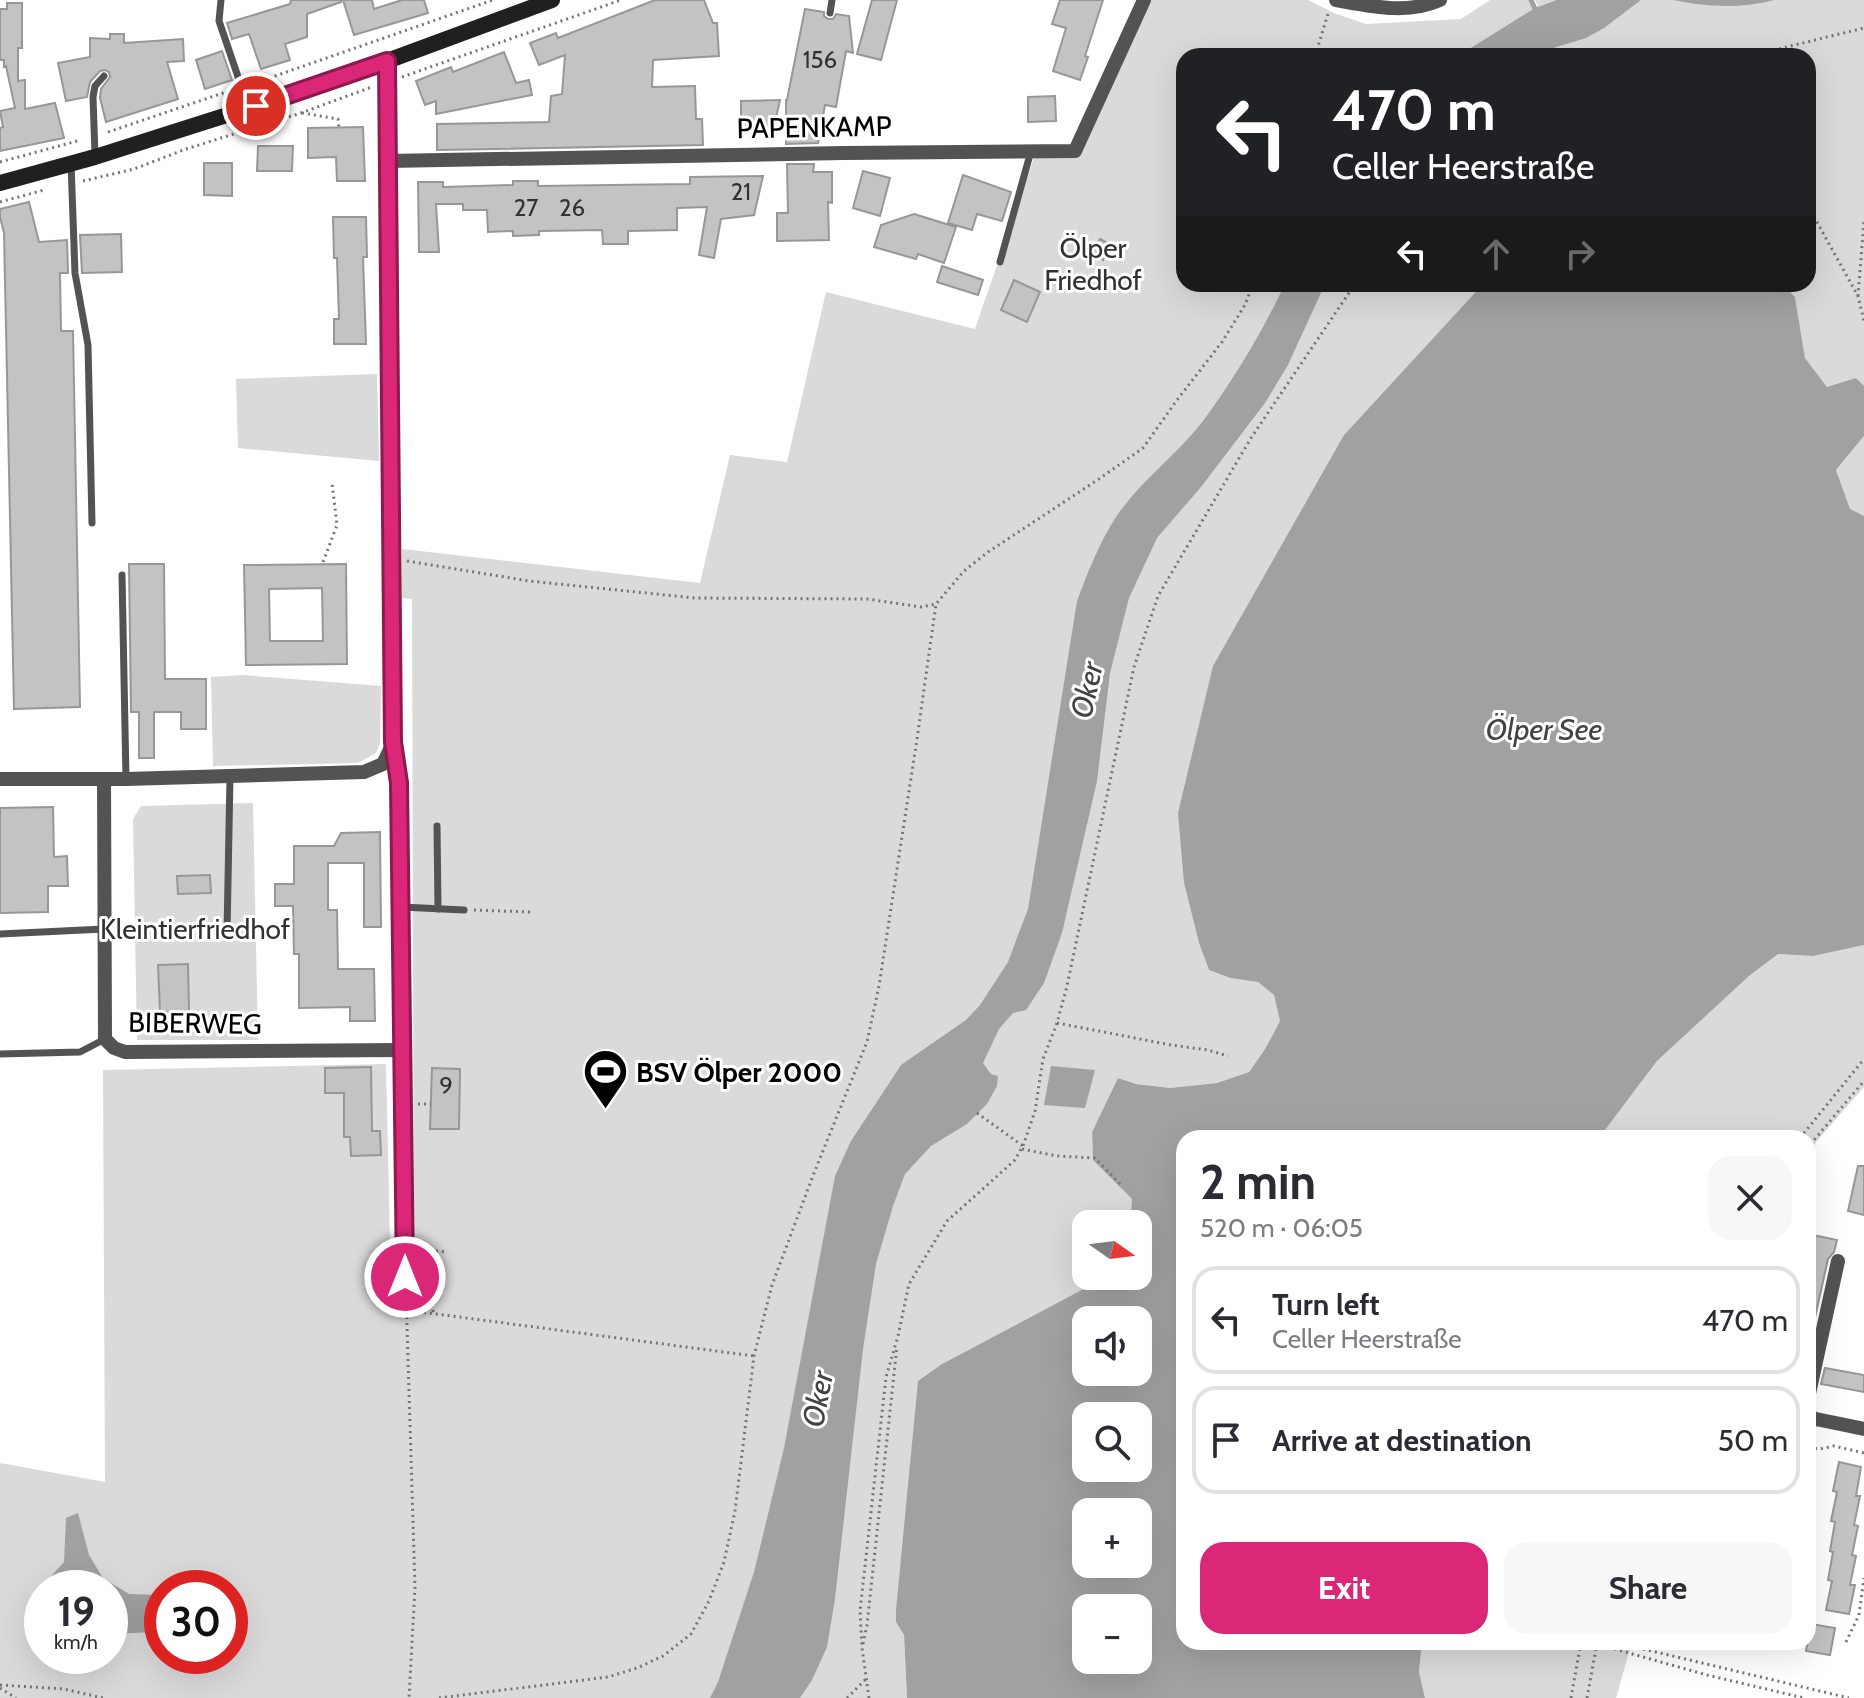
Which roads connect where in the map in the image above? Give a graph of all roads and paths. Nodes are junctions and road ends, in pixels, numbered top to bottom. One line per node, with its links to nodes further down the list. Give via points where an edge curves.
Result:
1 (221, 0): 15 (lane, via 219,21)
2 (552, 0): 12 (main road)
3 (621, 0): 14 (path)
4 (832, 0): 8 (lane)
5 (1144, 0): 18 (street, PAPENKAMP, via 1075,151)
6 (1440, 0): 7 (street, via 1396,9)
7 (1333, 4): 10 (path)
8 (830, 13)
9 (1864, 28): 11 (path)
10 (1318, 48)
11 (1783, 48)
12 (387, 61): 14 (street); 15 (main road)
13 (104, 76): 19 (lane, via 93,97)
14 (387, 82): 16 (path); 20 (street)
15 (249, 108): 19 (main road)
16 (301, 113): 17 (path, via 338,119); 23 (path, via 134,169)
17 (339, 128)
18 (1031, 151): 20 (street, PAPENKAMP); 27 (lane)
19 (95, 157): 21 (main road)
20 (388, 161): 34 (street)
21 (71, 163): 22 (main road); 23 (lane)
22 (0, 183)
23 (72, 183): 24 (path); 33 (lane, via 75,273 88,345)
24 (0, 202)
25 (1816, 220): 30 (path)
26 (1864, 221): 30 (path)
27 (1000, 262)
28 (1250, 292): 37 (path, via 1222,342 1143,448 988,552)
29 (1350, 292): 52 (path, via 1251,438 1158,596 1134,667)
30 (1858, 296): 31 (path)
31 (1864, 321)
32 (332, 483): 35 (path, via 337,525)
33 (92, 523)
34 (392, 559): 37 (path, via 529,581 695,598); 38 (street)
35 (323, 562)
36 (122, 575): 41 (lane)
37 (936, 604): 70 (path, via 867,1042 772,1285)
38 (393, 742): 39 (street, via 383,764 364,772); 44 (street, via 399,783)
39 (230, 777): 41 (street); 50 (lane)
40 (0, 779): 42 (street)
41 (126, 779): 42 (street)
42 (104, 780): 49 (street, BIBERWEG)
43 (437, 826): 45 (lane)
44 (401, 907): 45 (lane); 54 (street)
45 (438, 909): 46 (lane)
46 (464, 910)
47 (488, 911): 48 (path)
48 (530, 912)
49 (106, 929): 51 (lane); 53 (street, BIBERWEG)
50 (227, 933)
51 (0, 934)
52 (1057, 1023): 56 (path); 62 (path)
53 (105, 1039): 54 (street, BIBERWEG, via 125,1052); 55 (lane, via 80,1052)
54 (403, 1050): 64 (street)
55 (0, 1054)
56 (1228, 1056)
57 (1864, 1059): 60 (path)
58 (1864, 1081): 61 (path)
59 (977, 1113): 62 (path)
60 (1806, 1130)
61 (1816, 1138)
62 (1022, 1147): 63 (path, via 1095,1158); 69 (path, via 1014,1161 947,1221 909,1284)
63 (1120, 1184)
64 (405, 1248): 65 (path); 67 (street)
65 (446, 1252)
66 (1838, 1261): 71 (street)
67 (405, 1277): 68 (path)
68 (406, 1310): 70 (path); 87 (path, via 415,1587)
69 (898, 1336): 78 (path); 78 (path, via 886,1377 860,1611)
70 (754, 1356): 88 (path, via 724,1562 691,1634 663,1656 608,1677)
71 (1816, 1361)
72 (1816, 1420): 73 (street)
73 (1864, 1429)
74 (1816, 1449): 75 (path, via 1834,1446)
75 (1864, 1453)
76 (1864, 1578): 77 (path, via 1859,1615)
77 (1846, 1642)
78 (862, 1648): 83 (path)
79 (1580, 1650): 91 (path)
80 (1596, 1650): 92 (path)
81 (1621, 1650): 93 (path)
82 (1648, 1650): 94 (path)
83 (866, 1679): 89 (path); 90 (path)
84 (0, 1686): 85 (path); 86 (path, via 64,1689)
85 (16, 1698)
86 (102, 1698)
87 (409, 1698)
88 (439, 1698)
89 (847, 1698)
90 (869, 1698)
91 (1571, 1698)
92 (1587, 1698)
93 (1804, 1698)
94 (1849, 1698)

